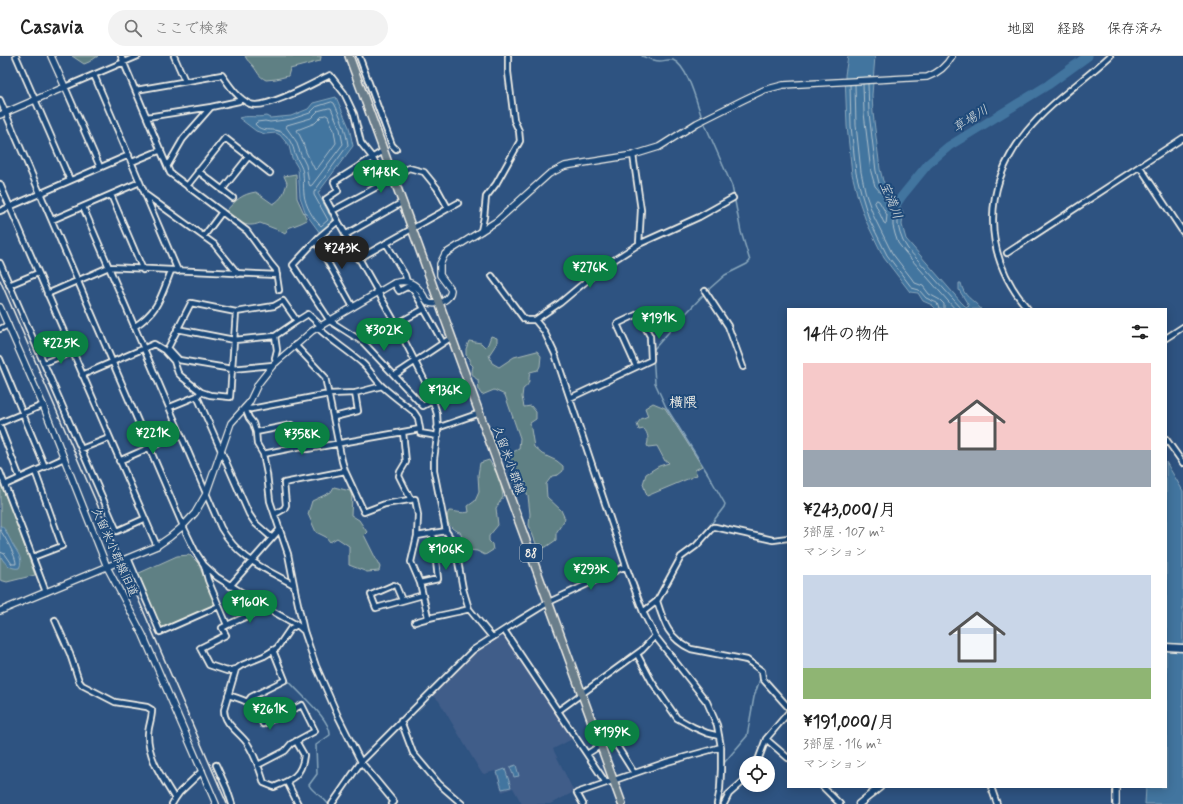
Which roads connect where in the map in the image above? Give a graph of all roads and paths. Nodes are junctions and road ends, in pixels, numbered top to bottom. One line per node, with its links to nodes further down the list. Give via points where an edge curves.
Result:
1 (16, 56): 19 (street)
2 (51, 56): 15 (street)
3 (121, 56): 12 (street)
4 (138, 56): 12 (street)
5 (182, 56): 11 (street)
6 (349, 56): 26 (main road, 久留米小郡線 / 88)
7 (359, 56): 24 (street, via 392,145)
8 (508, 56): 59 (street, via 514,120 520,141 486,197)
9 (952, 56): 28 (street, via 938,73 927,77 820,82 783,85 764,90 698,123 659,147)
10 (1110, 56): 88 (street, via 1060,98 1026,132 1008,160 997,190 993,217 996,248 1005,275)
11 (175, 57): 14 (street)
12 (124, 62): 13 (street); 16 (street)
13 (94, 74): 15 (street); 27 (street)
14 (185, 81): 16 (street); 17 (street, via 222,75)
15 (65, 87): 19 (street); 33 (street)
16 (136, 90): 22 (street)
17 (241, 98): 20 (street, via 239,101); 30 (street, via 252,104 263,104 330,75 344,93 354,114 361,143)
18 (0, 100): 21 (street)
19 (36, 100): 21 (street); 38 (street)
20 (211, 107): 22 (street); 32 (street, via 183,139)
21 (3, 114): 43 (street)
22 (147, 117): 25 (street)
23 (1183, 138): 34 (street)
24 (396, 149)
25 (161, 150): 31 (street); 32 (street)
26 (383, 151): 30 (street); 37 (main road, 久留米小郡線 / 88)
27 (129, 155): 31 (street); 33 (street)
28 (633, 155): 59 (street, via 578,163 557,169 497,221); 65 (street, via 641,210)
29 (249, 156): 35 (street, via 225,138); 36 (street); 42 (street)
30 (372, 158): 54 (street, via 334,182 338,190 326,199); 54 (street, via 386,182)
31 (132, 162): 39 (street)
32 (168, 165): 41 (street, via 170,172)
33 (100, 167): 38 (street)
34 (1140, 167): 60 (street); 66 (street)
35 (198, 171): 41 (street); 42 (street)
36 (270, 173)
37 (393, 177): 48 (main road, 久留米小郡線 / 88); 52 (street, via 409,168 424,172)
38 (70, 180): 43 (street)
39 (140, 182): 44 (street); 45 (street)
40 (0, 184): 50 (street)
41 (187, 186): 55 (street)
42 (222, 190): 46 (street)
43 (40, 193): 50 (street); 56 (street)
44 (111, 195): 51 (street); 70 (street)
45 (146, 195): 62 (street); 72 (street)
46 (233, 198)
47 (733, 198): 65 (street)
48 (403, 202): 58 (main road, 久留米小郡線 / 88); 61 (street)
49 (458, 203): 52 (street)
50 (10, 207): 53 (street); 73 (street)
51 (82, 207): 56 (street); 69 (street)
52 (448, 208): 58 (street)
53 (0, 211)
54 (332, 211): 57 (street)
55 (222, 212): 62 (street); 75 (street, via 247,231 276,270)
56 (52, 220): 77 (street)
57 (338, 221): 61 (street); 63 (street)
58 (412, 228): 64 (street); 85 (main road, 久留米小郡線 / 88)
59 (481, 231): 85 (street, via 450,250 442,259 440,275 451,290 447,299)
60 (1183, 232)
61 (345, 235): 67 (street)
62 (204, 236): 74 (street, via 219,249)
63 (316, 241): 87 (street); 93 (street, via 294,265)
64 (386, 243): 67 (street); 78 (street)
65 (639, 244): 92 (street, via 603,267)
66 (1007, 253)
67 (358, 259): 83 (street)
68 (0, 263): 80 (street)
69 (109, 267): 70 (street); 77 (street); 96 (street)
70 (143, 270): 71 (street)
71 (171, 271): 72 (street); 96 (street, via 155,309)
72 (178, 271): 74 (street)
73 (38, 273): 80 (street); 84 (street)
74 (238, 274): 75 (street)
75 (277, 276): 81 (street)
76 (492, 276): 92 (street, via 524,318)
77 (78, 281): 84 (street); 111 (street)
78 (407, 282): 79 (street); 85 (street, via 418,287 428,302)
79 (394, 283): 83 (street); 89 (street, via 399,292 407,287 413,289)
80 (9, 285): 113 (street)
81 (279, 290)
82 (705, 291): 116 (street, via 728,326)
83 (378, 293): 87 (street); 94 (street)
84 (47, 294): 109 (street)
85 (439, 302): 102 (main road, 久留米小郡線 / 88)
86 (0, 307): 95 (street, 久留米小郡線旧道)
87 (354, 307): 93 (street)
88 (1027, 308)
89 (424, 309): 94 (street); 106 (street)
90 (236, 312): 91 (street, via 274,306 283,301); 100 (street, via 191,303); 104 (street)
91 (297, 320): 97 (street, via 308,314); 101 (street)
92 (535, 320): 124 (street, via 547,336)
93 (330, 321): 97 (street); 105 (street)
94 (396, 324): 105 (street); 112 (street)
95 (8, 325): 99 (street); 126 (street, 久留米小郡線旧道)
96 (134, 327): 108 (street)
97 (319, 327): 107 (street); 120 (street, via 330,339 348,350 368,368)
98 (1183, 327): 103 (street)
99 (0, 329)
100 (177, 329): 104 (street); 117 (street, via 168,348 179,360)
101 (275, 336): 104 (street); 114 (street, via 277,350)
102 (452, 337): 106 (street); 130 (main road, 久留米小郡線 / 88)
103 (1167, 337)
104 (234, 340): 117 (street)
105 (364, 342): 119 (street)
106 (443, 343): 112 (street)
107 (295, 345): 114 (street); 123 (street, via 325,377)
108 (143, 348): 111 (street); 122 (street, via 154,344 164,350 174,361 178,373); 127 (street)
109 (72, 352): 113 (street); 118 (street)
110 (0, 359): 129 (street)
111 (113, 362): 118 (street); 144 (street)
112 (416, 362): 119 (street); 125 (street)
113 (44, 364): 145 (street)
114 (274, 364): 117 (street); 128 (street, via 258,384)
115 (636, 366): 115 (street, via 651,360 652,353 650,336 638,314 617,324); 124 (street)
116 (743, 367)
117 (232, 369): 122 (street, via 230,397)
118 (82, 375): 141 (street)
119 (394, 375): 125 (street, via 423,406)
120 (382, 386): 121 (street); 136 (street, via 416,415)
121 (354, 393): 123 (street); 131 (street, via 358,412)
122 (199, 394): 127 (street); 146 (street)
123 (329, 394): 128 (street); 131 (street)
124 (570, 398): 173 (street)
125 (432, 401): 135 (street, via 437,414)
126 (43, 405): 129 (street); 148 (street, 久留米小郡線旧道)
127 (170, 407): 139 (street)
128 (245, 408): 137 (street); 146 (street, via 231,423)
129 (23, 413): 132 (street); 151 (street)
130 (480, 413): 135 (street); 182 (main road, 久留米小郡線 / 88)
131 (334, 417): 143 (street)
132 (0, 423)
133 (291, 425): 137 (street)
134 (0, 427): 155 (street)
135 (437, 428): 140 (street)
136 (420, 429): 138 (street); 140 (street, via 420,433)
137 (256, 432): 147 (street)
138 (402, 432): 143 (street); 158 (street, via 406,462 399,476)
139 (180, 434): 144 (street); 157 (street)
140 (438, 436): 163 (street, via 434,471)
141 (109, 438): 145 (street); 149 (street)
142 (1167, 440): 150 (street)
143 (339, 444): 147 (street, via 307,449 302,446); 153 (street)
144 (150, 448): 149 (street); 161 (street)
145 (81, 449): 160 (street, via 117,531)
146 (221, 450): 157 (street); 166 (street, via 249,514 255,524)
147 (263, 454): 159 (street, via 270,501)
148 (64, 458): 151 (street); 174 (street, 久留米小郡線旧道)
149 (119, 461): 160 (street)
150 (1183, 462)
151 (45, 467): 152 (street)
152 (35, 471): 155 (street); 169 (street, via 62,546)
153 (345, 471): 158 (street, via 364,512 385,504); 159 (street, via 284,483 286,505)
154 (0, 472): 156 (street)
155 (20, 478): 156 (street)
156 (5, 485): 169 (street)
157 (206, 494): 161 (street, via 195,513); 171 (street, via 229,541)
158 (411, 500): 165 (street, via 415,499 417,510)
159 (275, 514): 162 (street)
160 (144, 519): 168 (street)
161 (183, 526): 168 (street); 172 (street)
162 (280, 529): 166 (street); 176 (street)
163 (446, 531): 164 (street); 185 (street, via 455,545)
164 (433, 533): 165 (street); 175 (street, via 438,579)
165 (417, 536): 175 (street, via 411,562)
166 (272, 538): 171 (street)
167 (787, 538): 181 (street, via 773,540 714,527 700,543 681,557)
168 (157, 546): 170 (street)
169 (33, 557): 178 (street)
170 (128, 558): 174 (street); 183 (street, via 160,632)
171 (252, 562): 176 (street); 177 (street)
172 (204, 565): 177 (street); 183 (street)
173 (626, 566): 182 (street); 187 (street)
174 (106, 567): 178 (street); 220 (street, 久留米小郡線旧道, via 143,635)
175 (420, 583): 179 (street)
176 (294, 585): 194 (street)
177 (230, 586): 184 (street)
178 (46, 592): 186 (street)
179 (422, 595): 180 (street); 188 (street)
180 (402, 600): 180 (street, via 376,608 371,595 394,585)
181 (657, 601): 187 (street); 205 (street, via 669,632 686,646 747,660 762,672 763,679)
182 (549, 602): 193 (street); 202 (main road, 久留米小郡線 / 88)
183 (219, 606): 191 (street)
184 (265, 607): 191 (street); 192 (street)
185 (469, 609): 188 (street); 196 (street)
186 (0, 611)
187 (643, 612): 195 (street)
188 (428, 618): 190 (street)
189 (55, 620): 230 (street, via 82,685 115,702 152,710 148,734 150,750)
190 (415, 622)
191 (227, 625): 201 (street, via 222,628 226,636 200,648 209,665 227,671)
192 (297, 625): 194 (street); 199 (street, via 290,629)
193 (504, 630): 196 (street); 206 (street)
194 (304, 631): 217 (street, via 316,666)
195 (655, 636): 200 (street); 209 (street, via 707,702)
196 (492, 637): 208 (street, via 472,650)
197 (1167, 647): 198 (main road)
198 (1183, 648)
199 (273, 650): 201 (street); 204 (street, via 284,680)
200 (637, 654): 202 (street); 209 (street, via 652,682 677,718)
201 (236, 669): 203 (street)
202 (582, 694): 206 (street); 212 (main road, 久留米小郡線 / 88)
203 (228, 696): 204 (street); 219 (street, via 224,716 247,743)
204 (248, 701): 211 (street, via 256,709 263,724 302,705 315,731)
205 (787, 706)
206 (558, 711): 214 (street)
207 (787, 714): 210 (street)
208 (401, 721): 217 (street); 236 (street, via 413,753 439,784)
209 (719, 736): 213 (street)
210 (766, 739): 215 (street); 216 (street)
211 (296, 741): 219 (street, via 285,751); 223 (street, via 304,755 303,760 299,774)
212 (601, 744): 214 (street); 221 (street, via 612,738); 222 (main road, 久留米小郡線 / 88)
213 (721, 747): 221 (street); 239 (street)
214 (587, 754): 224 (street)
215 (760, 756)
216 (787, 757)
217 (361, 762): 231 (street); 235 (street)
218 (216, 765): 233 (street)
219 (258, 765): 223 (street, via 264,784 274,788)
220 (202, 771): 230 (street, via 180,792); 232 (street, 久留米小郡線旧道)
221 (634, 773): 222 (street)
222 (614, 781): 224 (street); 238 (main road, 久留米小郡線 / 88)
223 (287, 782): 234 (street)
224 (606, 783): 237 (street, via 577,793)
225 (739, 785): 240 (street, via 729,794)
226 (824, 788): 241 (street)
227 (879, 788): 242 (main road)
228 (991, 788): 243 (street)
229 (1116, 788): 244 (street)
230 (174, 802)
231 (394, 803)
232 (216, 804)
233 (232, 804)
234 (298, 804)
235 (332, 804)
236 (462, 804)
237 (583, 804)
238 (622, 804)
239 (717, 804)
240 (724, 804)
241 (840, 804)
242 (859, 804)
243 (997, 804)
244 (1116, 804)

